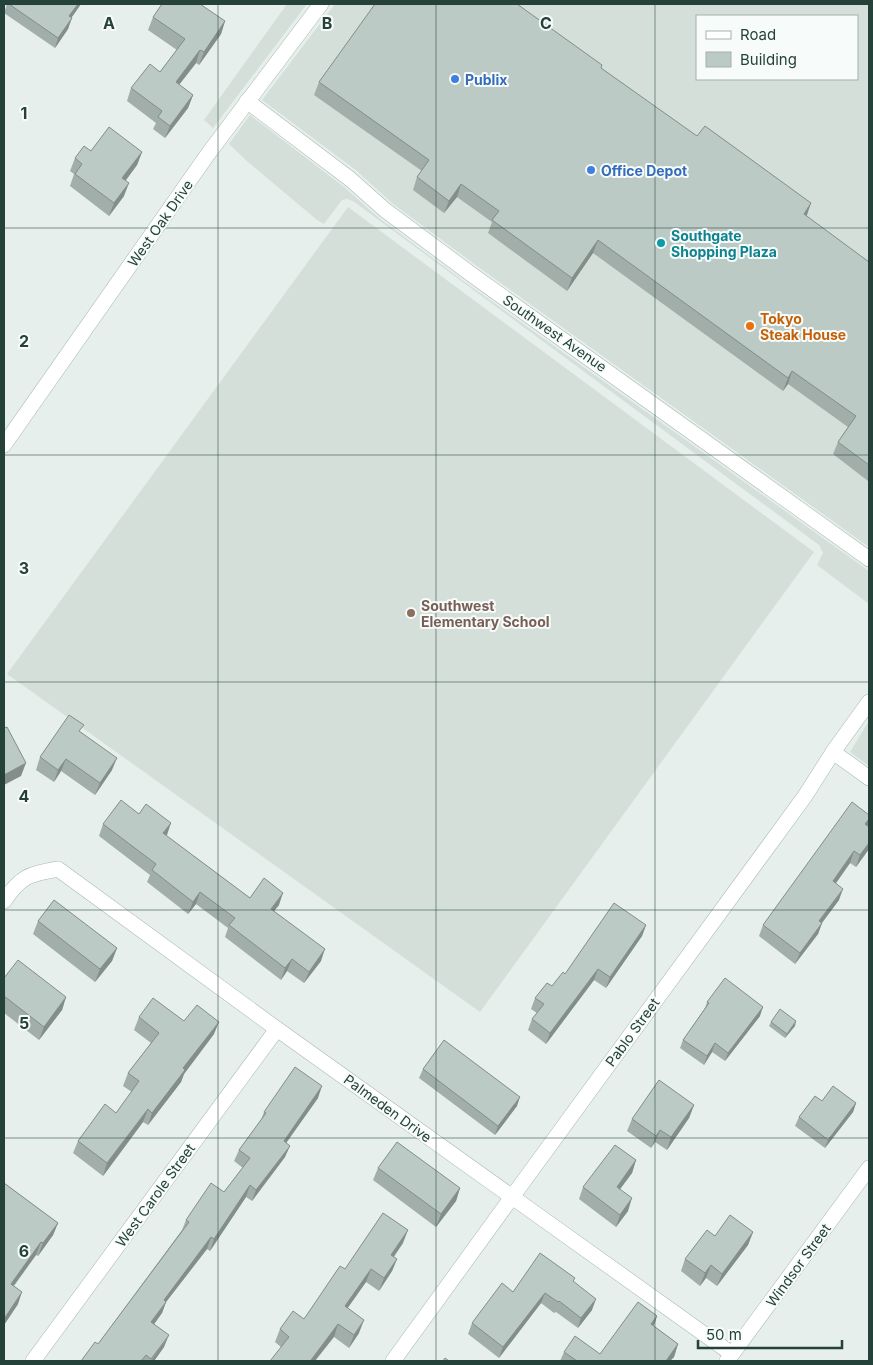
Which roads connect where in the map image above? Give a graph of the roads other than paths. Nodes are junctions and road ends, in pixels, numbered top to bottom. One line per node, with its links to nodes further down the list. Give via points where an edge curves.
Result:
1 (321, 4): 2 (street, West Oak Drive)
2 (247, 101): 3 (street, West Oak Drive); 4 (street, Southwest Avenue, via 350,179 385,210)
3 (4, 445)
4 (869, 559)
5 (869, 702): 6 (street, Pablo Street)
6 (833, 752): 7 (street); 11 (street, Pablo Street, via 805,796)
7 (869, 778)
8 (4, 901): 9 (street, Palmeden Drive, via 15,885 26,877 58,869)
9 (277, 1029): 11 (street, Palmeden Drive); 13 (street, West Carole Street)
10 (869, 1168): 12 (street, Windsor Street)
11 (512, 1197): 12 (street, Palmeden Drive); 14 (street, Pablo Street)
12 (729, 1358)
13 (33, 1361)
14 (393, 1361)

